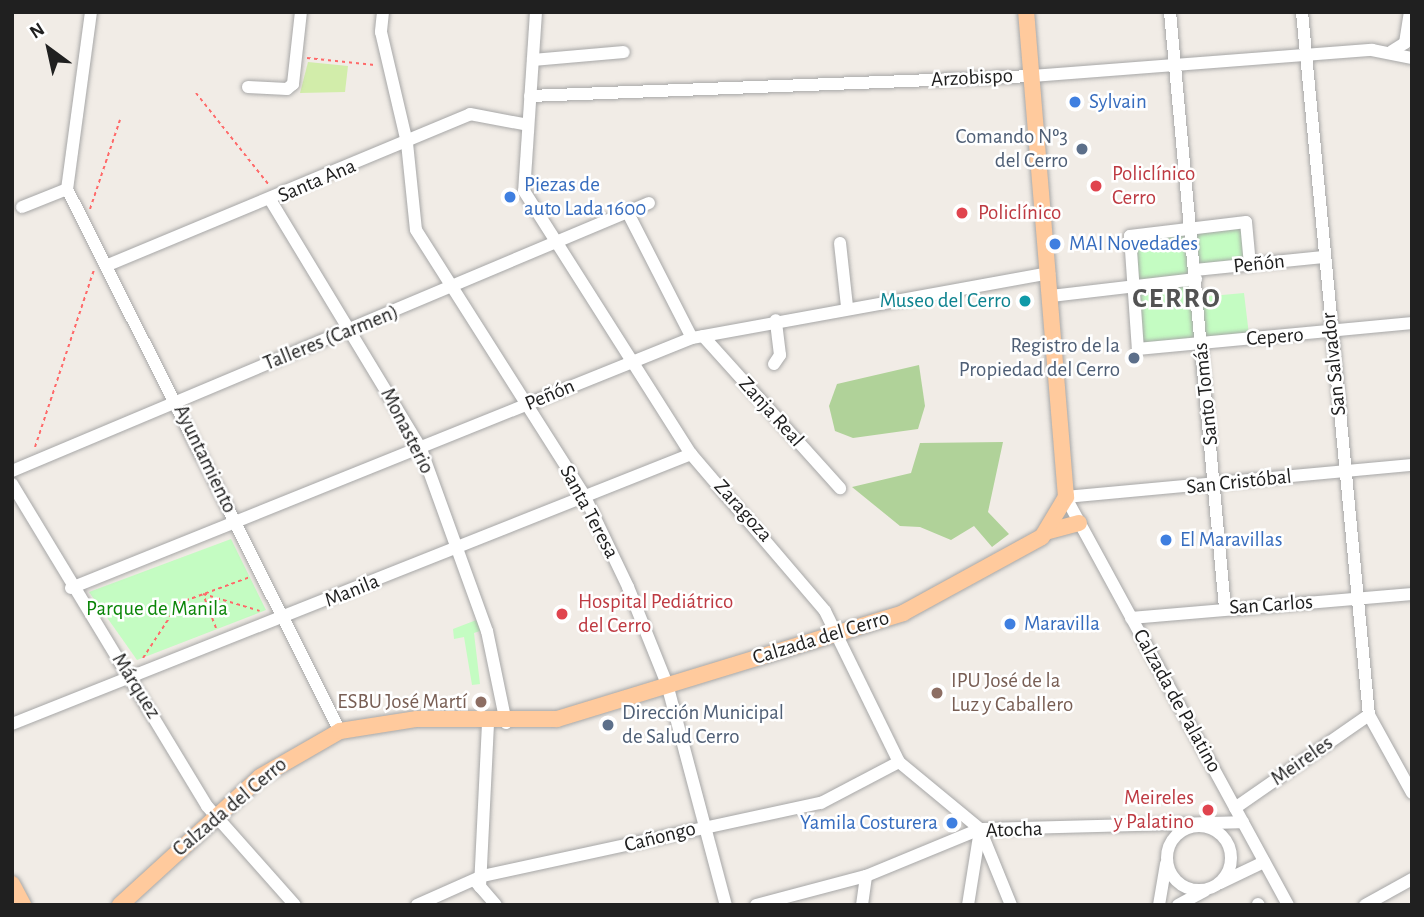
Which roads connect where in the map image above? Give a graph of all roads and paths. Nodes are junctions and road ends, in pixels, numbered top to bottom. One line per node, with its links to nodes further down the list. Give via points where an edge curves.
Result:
1 (91, 12): 24 (street)
2 (301, 12): 12 (street)
3 (383, 12): 16 (street, Santa Teresa)
4 (536, 12): 14 (street, Zaragoza)
5 (1027, 12): 17 (main road)
6 (1170, 12): 15 (street, Santo Tomás)
7 (1302, 12): 11 (street, San Salvador)
8 (1408, 14): 9 (street, via 1405,43)
9 (1392, 51): 11 (street, Arzobispo); 13 (street, Arzobispo)
10 (624, 52): 14 (street)
11 (1306, 55): 15 (street, Arzobispo); 34 (street, San Salvador)
12 (299, 57): 16 (path); 18 (street, via 287,89)
13 (1412, 58)
14 (533, 60): 20 (street, Zaragoza)
15 (1174, 65): 17 (street, Arzobispo); 30 (street, Santo Tomás)
16 (387, 66): 23 (street, Santa Teresa)
17 (1032, 76): 20 (street, Arzobispo); 37 (main road)
18 (248, 87)
19 (196, 93): 25 (path)
20 (530, 96): 22 (street, Zaragoza)
21 (120, 120): 29 (path)
22 (528, 125): 23 (street, Santa Ana, via 470,114); 32 (street, Zaragoza, via 523,187)
23 (407, 143): 25 (street, Santa Ana); 40 (street, Santa Teresa, via 416,230)
24 (68, 190): 27 (street); 29 (street, Ayuntamiento)
25 (274, 199): 35 (street, Santa Ana); 45 (street, Monasterio)
26 (649, 203): 28 (street, Talleres (Carmen))
27 (22, 207)
28 (628, 213): 32 (street, Talleres (Carmen)); 47 (street, Zanja Real)
29 (86, 224): 33 (street, Ayuntamiento)
30 (1191, 229): 36 (street, via 1246,222); 38 (street, Santo Tomás); 39 (street, via 1130,236)
31 (840, 243): 42 (street)
32 (556, 245): 40 (street, Talleres (Carmen)); 49 (street, Zaragoza)
33 (100, 252): 35 (street, Ayuntamiento); 55 (path)
34 (1323, 257): 36 (street, Peñón); 46 (street, San Salvador)
35 (108, 265): 51 (street, Ayuntamiento)
36 (1250, 265): 38 (street, Peñón)
37 (1049, 273): 41 (main road); 42 (street, Peñón)
38 (1195, 275): 39 (street, Peñón); 48 (street, Santo Tomás)
39 (1133, 287): 41 (street, Peñón); 48 (street, Cepero, via 1139,349)
40 (454, 289): 45 (street, Talleres (Carmen)); 52 (street, Santa Teresa)
41 (1051, 296): 63 (main road)
42 (847, 306): 43 (street, Peñón)
43 (775, 320): 47 (street, Peñón); 50 (street, via 780,355)
44 (1412, 323): 46 (street, Cepero)
45 (350, 329): 51 (street, Talleres (Carmen)); 53 (street, Monasterio)
46 (1331, 333): 48 (street, Cepero); 58 (street, San Salvador)
47 (697, 337): 49 (street, Peñón); 61 (street, Zanja Real)
48 (1201, 342): 60 (street, Santo Tomás)
49 (628, 363): 52 (street, Peñón); 54 (street, Zaragoza)
50 (774, 363)
51 (176, 401): 55 (street, Talleres (Carmen)); 65 (street, Ayuntamiento)
52 (525, 405): 53 (street, Peñón); 62 (street, Santa Teresa)
53 (421, 449): 65 (street, Peñón); 67 (street, Monasterio)
54 (691, 454): 62 (street, Manila); 76 (street, Zaragoza, via 794,569)
55 (29, 465): 57 (street, Talleres (Carmen))
56 (1412, 465): 58 (street, San Cristóbal)
57 (12, 471)
58 (1346, 471): 60 (street, San Cristóbal); 72 (street, San Salvador)
59 (12, 484): 69 (street, Márquez)
60 (1215, 485): 63 (street, San Cristóbal); 73 (street, Santo Tomás)
61 (840, 488)
62 (584, 495): 67 (street, Manila); 79 (street, Santa Teresa)
63 (1066, 497): 64 (street, Calzada de Palatino); 66 (main road, Calzada del Cerro)
64 (1079, 523): 66 (main road); 75 (street, Calzada de Palatino)
65 (237, 524): 68 (street, Ayuntamiento); 69 (street, Peñón)
66 (1042, 537): 76 (main road, Calzada del Cerro, via 923,605)
67 (457, 549): 74 (street, Manila); 82 (street, Monasterio, via 487,631)
68 (262, 573): 70 (path); 74 (street, Ayuntamiento)
69 (71, 588): 78 (street, Márquez)
70 (203, 594): 74 (path); 77 (path); 78 (path, via 178,603)
71 (1412, 594): 72 (street, San Carlos)
72 (1355, 600): 73 (street, San Carlos); 80 (street, San Salvador)
73 (1225, 608): 75 (street, San Carlos)
74 (284, 618): 77 (street, Manila); 84 (street, Ayuntamiento)
75 (1131, 618): 87 (street, Calzada de Palatino)
76 (837, 635): 79 (main road, Calzada del Cerro); 85 (street, Zaragoza)
77 (221, 642): 78 (street, Manila)
78 (132, 677): 83 (street, Manila); 88 (street, Márquez)
79 (667, 684): 82 (main road, Calzada del Cerro, via 557,719); 90 (street, Santa Teresa)
80 (1370, 715): 86 (street); 87 (street, Meireles)
81 (488, 723): 82 (main road, Calzada del Cerro); 84 (main road, Calzada del Cerro, via 417,719); 98 (street)
82 (506, 723)
83 (12, 724)
84 (341, 731): 88 (main road, Calzada del Cerro, via 279,762)
85 (899, 762): 90 (street, Cañongo, via 821,803); 93 (street, Zaragoza)
86 (1412, 793)
87 (1235, 808): 89 (street, Calzada de Palatino)
88 (215, 817): 103 (main road, Calzada del Cerro); 104 (street, Márquez)
89 (1242, 822): 92 (street, Atocha); 95 (street, Calzada de Palatino)
90 (708, 825): 98 (street, Cañongo); 107 (street, Santa Teresa)
91 (1170, 826): 92 (street, Atocha); 93 (street, Atocha); 94 (street)
92 (1198, 826): 94 (street, via 1181,831); 100 (street, via 1217,831 1229,846 1227,874)
93 (980, 829): 96 (street, Atocha); 110 (street); 111 (street, Zaragoza)
94 (1167, 853): 100 (street, via 1171,872 1184,886); 112 (street)
95 (1264, 862): 100 (street); 114 (street, Calzada de Palatino)
96 (866, 876): 101 (street, Atocha); 109 (street)
97 (1412, 878): 115 (street)
98 (479, 881): 105 (street, Cañongo); 106 (street)
99 (12, 884): 102 (main road)
100 (1212, 887): 113 (street)
101 (776, 902): 108 (street, Atocha)
102 (23, 905)
103 (120, 905)
104 (295, 905)
105 (417, 905)
106 (496, 905)
107 (726, 905)
108 (756, 905)
109 (862, 905)
110 (968, 905)
111 (1011, 905)
112 (1159, 905)
113 (1178, 905)
114 (1288, 905)
115 (1364, 905)

